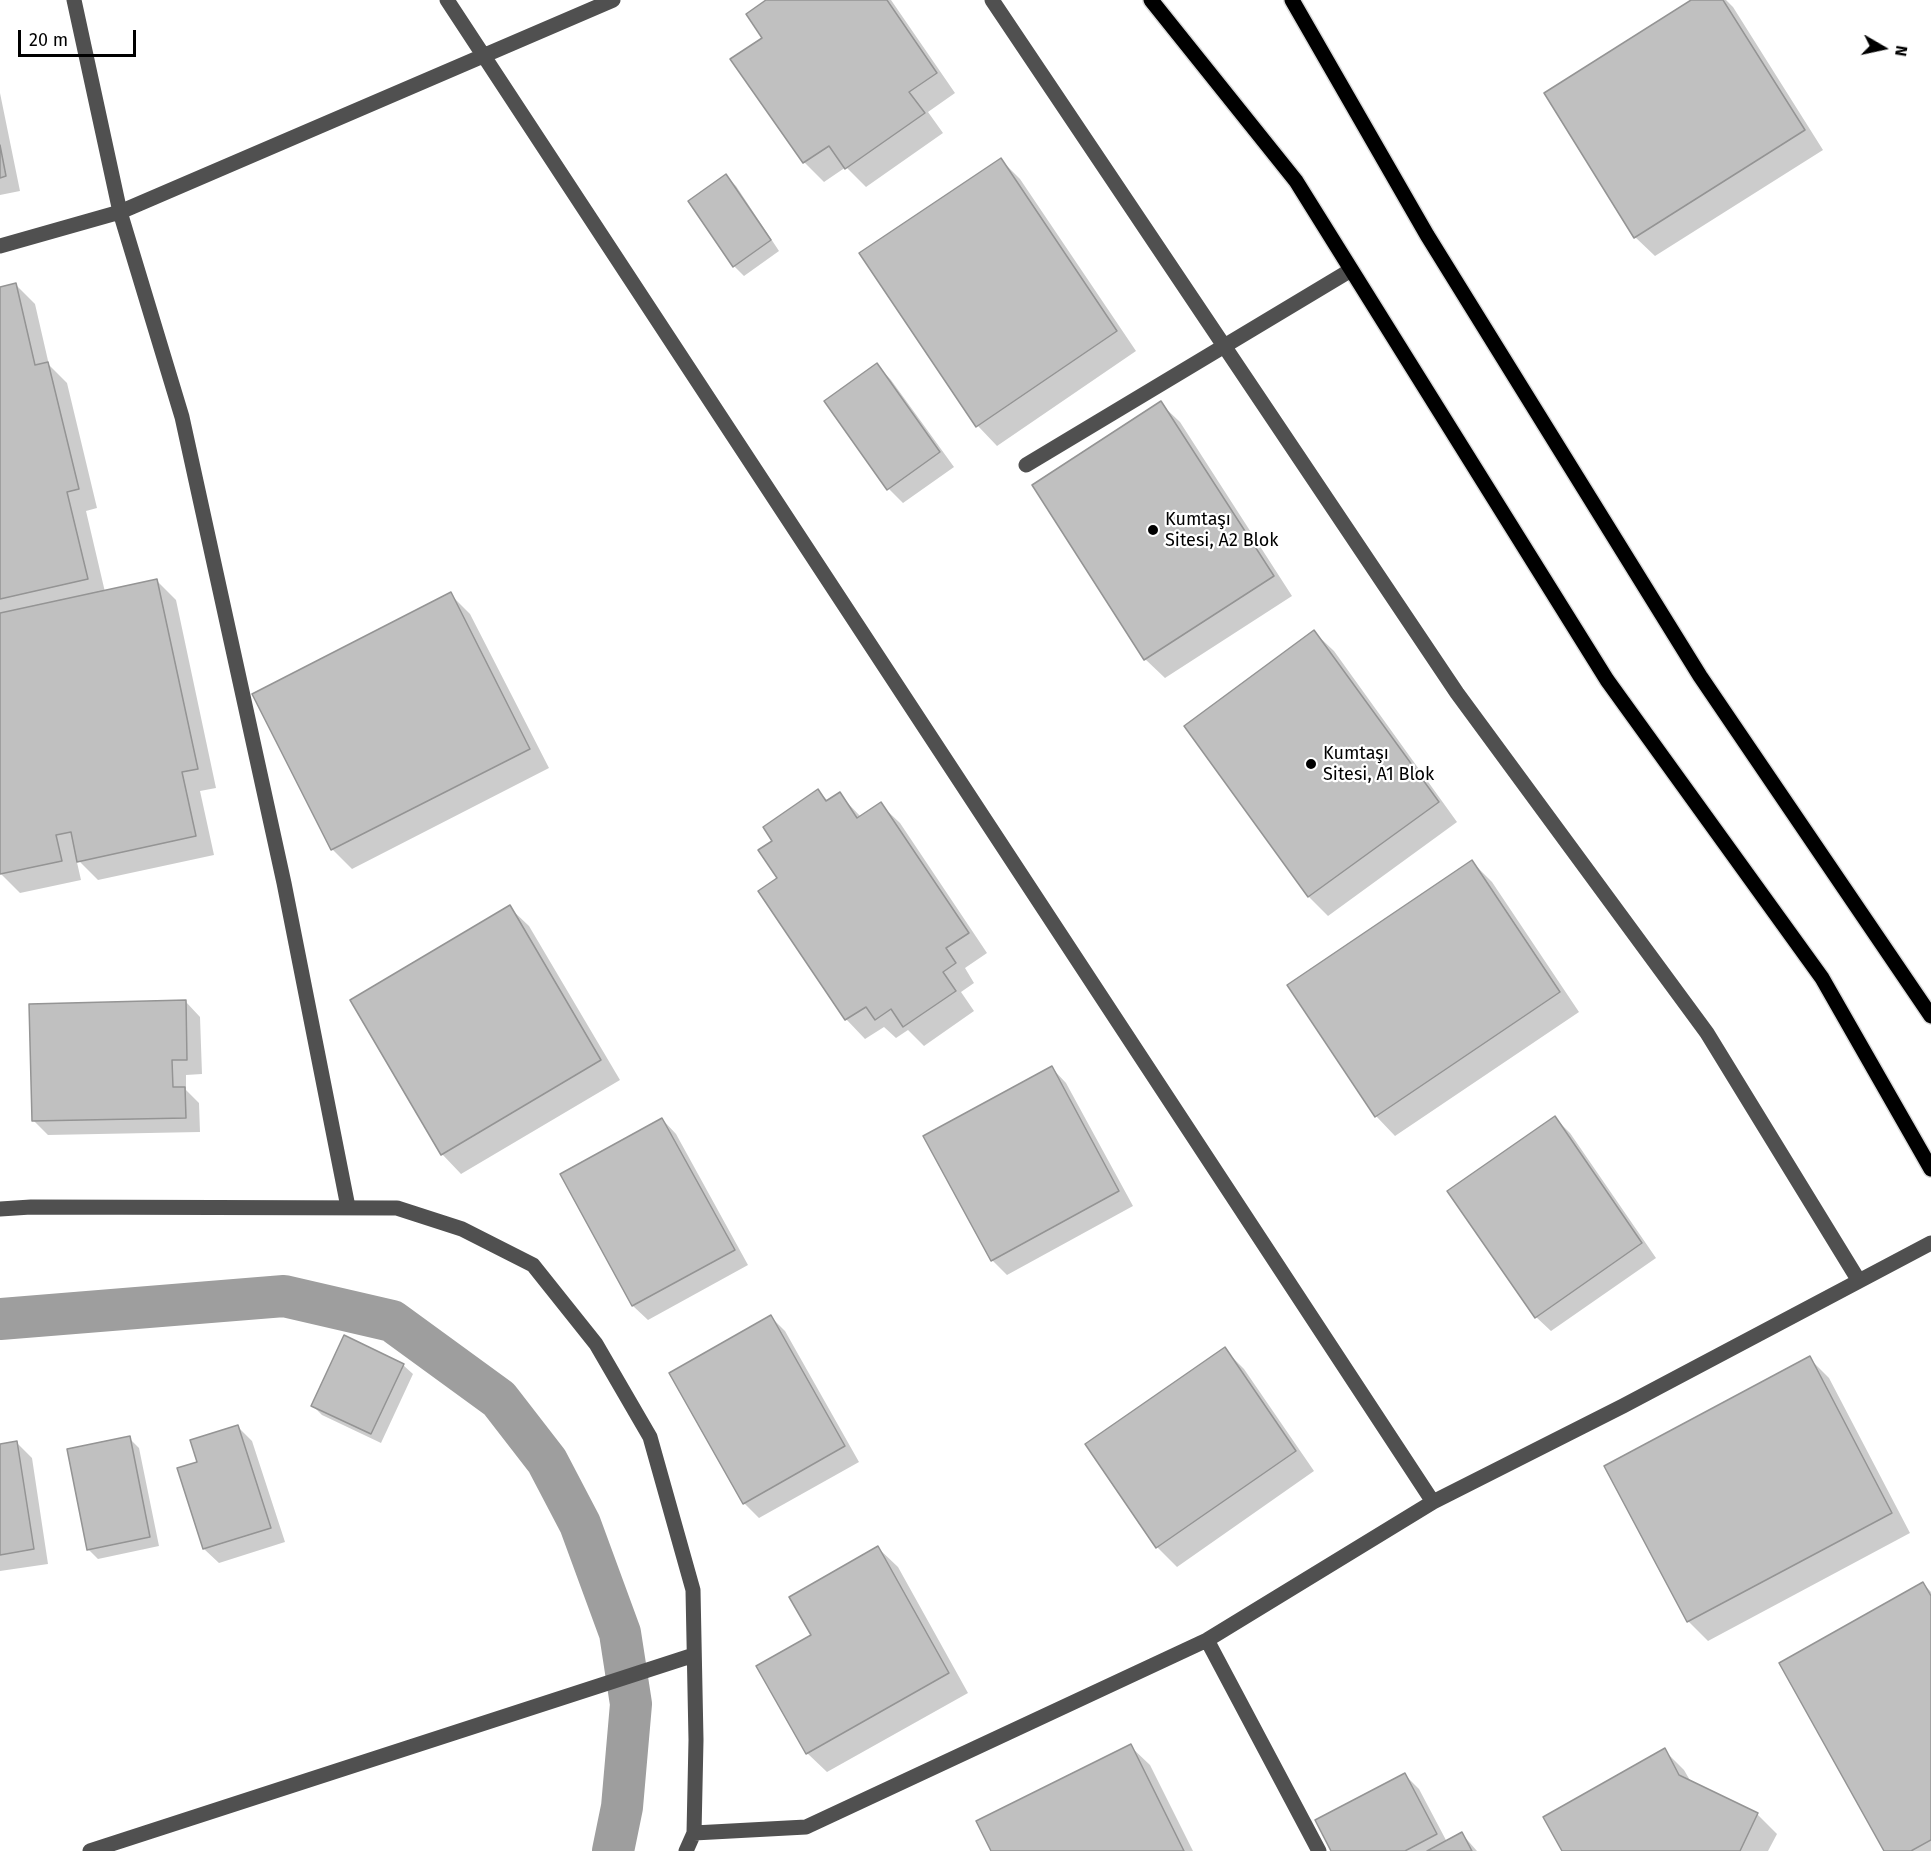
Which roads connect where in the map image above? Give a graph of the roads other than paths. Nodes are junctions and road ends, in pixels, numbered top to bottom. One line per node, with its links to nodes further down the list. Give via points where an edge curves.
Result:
1 (74, 0): 8 (street)
2 (447, 0): 7 (street)
3 (613, 0): 7 (street)
4 (992, 0): 11 (street)
5 (1151, 0): 10 (main road, via 1296,181)
6 (1292, 0): 13 (main road, via 1427,235 1700,676)
7 (482, 57): 8 (street); 19 (street)
8 (120, 212): 9 (street); 15 (street, via 182,417 285,883)
9 (0, 246)
10 (1351, 270): 11 (street); 14 (main road, via 1607,680 1822,978)
11 (1224, 348): 12 (street); 18 (street, via 1457,693 1707,1033)
12 (1026, 465)
13 (1931, 1016)
14 (1931, 1169)
15 (348, 1207): 16 (street); 21 (street, via 397,1208 462,1229 533,1265 596,1344 650,1437 693,1590)
16 (0, 1209)
17 (1931, 1243): 18 (street)
18 (1859, 1281): 19 (street)
19 (1433, 1502): 20 (street)
20 (1207, 1640): 22 (street, via 806,1827); 25 (street)
21 (694, 1655): 22 (street); 23 (street)
22 (694, 1833): 24 (street)
23 (90, 1851)
24 (686, 1851)
25 (1319, 1851)

